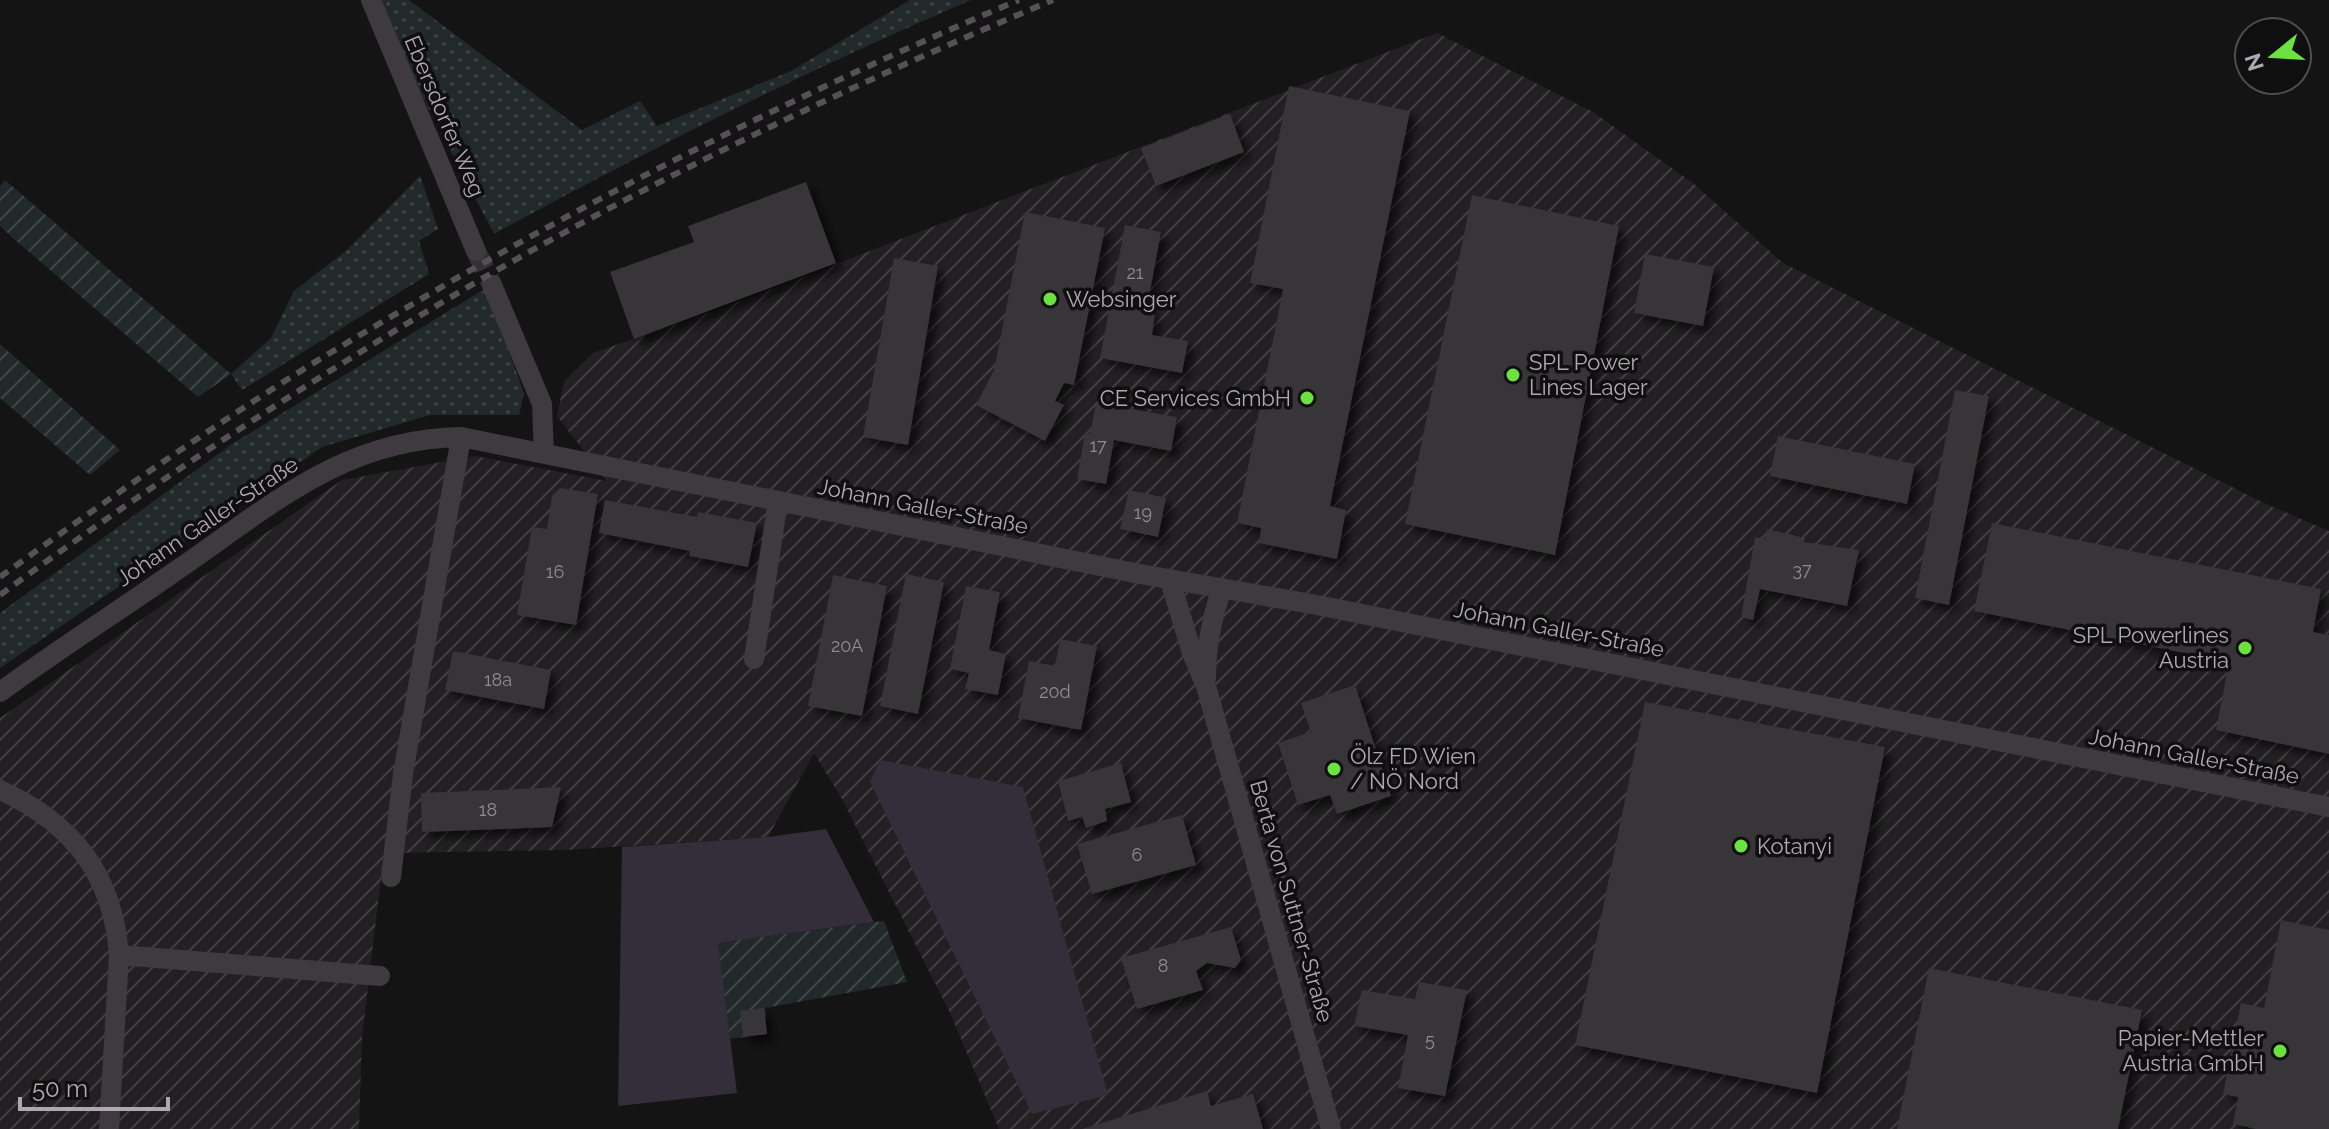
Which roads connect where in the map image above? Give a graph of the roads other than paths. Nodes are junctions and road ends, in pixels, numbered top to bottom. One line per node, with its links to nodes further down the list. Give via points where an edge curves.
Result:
1 (371, 0): 2 (street, Ebersdorfer Weg)
2 (476, 251)
3 (492, 285): 5 (street, via 542,404)
4 (461, 437): 5 (street, Johann Galler-Straße); 11 (street, Johann Galler-Straße, via 397,444 324,471); 14 (street, via 403,774)
5 (544, 454): 6 (street, Johann Galler-Straße)
6 (778, 501): 7 (street, Johann Galler-Straße); 9 (street)
7 (1170, 580): 8 (street, Johann Galler-Straße); 10 (street, Berta von Suttner-Straße)
8 (1222, 588): 10 (street, Berta von Suttner-Straße, via 1213,613); 13 (street, Johann Galler-Straße)
9 (754, 659)
10 (1206, 686): 18 (street, Berta von Suttner-Straße)
11 (0, 692)
12 (0, 790): 15 (street, via 50,818 86,856 110,902)
13 (2329, 807)
14 (391, 877)
15 (119, 955): 16 (street); 17 (street)
16 (380, 976)
17 (109, 1129)
18 (1331, 1129)

